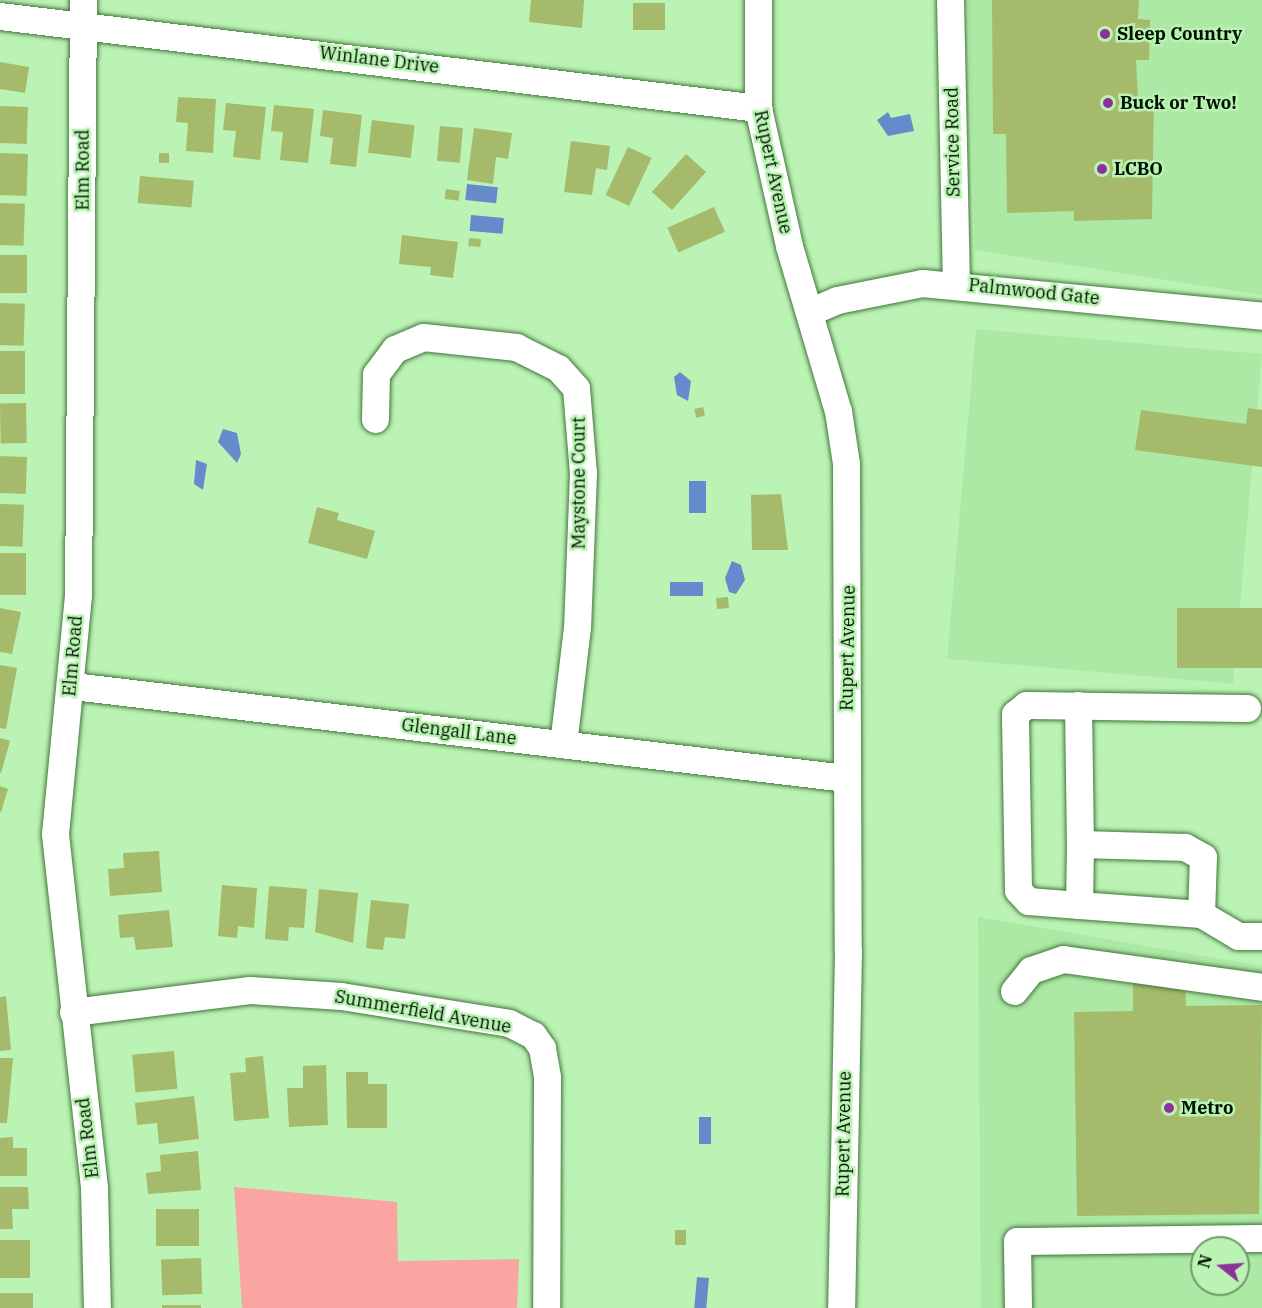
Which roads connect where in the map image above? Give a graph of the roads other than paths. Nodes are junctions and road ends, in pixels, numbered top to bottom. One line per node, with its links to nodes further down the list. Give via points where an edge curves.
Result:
1 (758, 0): 5 (street, Rupert Avenue)
2 (950, 0): 6 (street, Service Road)
3 (83, 12): 4 (street, Winlane Drive); 5 (street, Winlane Drive); 10 (street, Elm Road, via 83,444)
4 (0, 16)
5 (758, 108): 7 (street, Rupert Avenue)
6 (957, 284): 7 (street, Palmwood Gate, via 922,283 837,300); 8 (street, Palmwood Gate)
7 (809, 312): 14 (street, Rupert Avenue, via 838,411 846,463)
8 (1262, 316)
9 (375, 419): 13 (street, Maystone Court, via 376,374 395,349 423,337 516,347 558,368 576,387 583,473 577,627)
10 (73, 686): 13 (street, Glengall Lane); 21 (street, Elm Road, via 58,761 55,834)
11 (1078, 705): 12 (street); 15 (street); 16 (street, via 1026,705 1015,714 1018,890 1028,901)
12 (1247, 708)
13 (563, 744): 14 (street, Glengall Lane)
14 (846, 778): 25 (street, Rupert Avenue)
15 (1080, 844): 16 (street); 17 (street, via 1185,847 1203,856)
16 (1079, 905): 17 (street)
17 (1201, 914): 18 (street, via 1238,936)
18 (1262, 936)
19 (1262, 987): 20 (street, via 1063,958 1031,970)
20 (1014, 991)
21 (73, 1012): 23 (street, Elm Road, via 94,1188); 24 (street, Summerfield Avenue, via 250,990 341,996 509,1023 533,1035 542,1048 547,1077)
22 (1262, 1238): 26 (street, via 1017,1240)
23 (97, 1308)
24 (546, 1308)
25 (841, 1308)
26 (1017, 1308)

